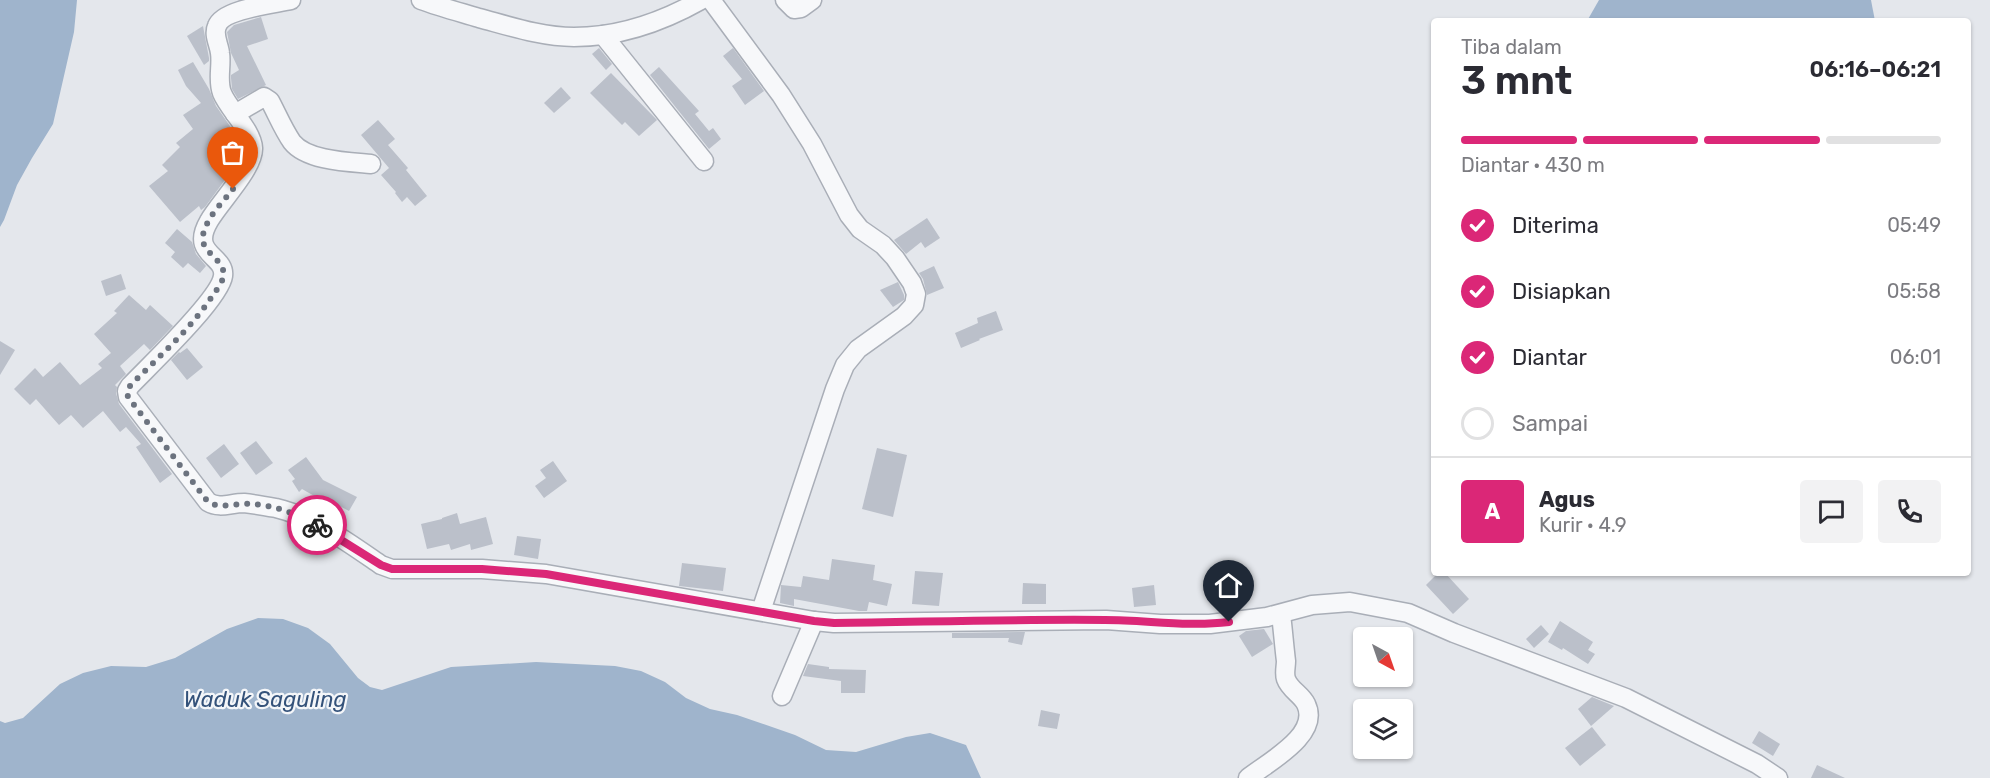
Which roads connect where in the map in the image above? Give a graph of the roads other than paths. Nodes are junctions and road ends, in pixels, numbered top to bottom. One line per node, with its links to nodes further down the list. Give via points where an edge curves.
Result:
1 (291, 0): 7 (street)
2 (421, 0): 8 (street, via 545,34)
3 (701, 0): 8 (street, via 651,23)
4 (711, 0): 12 (street, via 781,95 849,215 860,229 884,245 916,294 914,305 904,316 858,349 845,365)
5 (785, 0): 6 (street, via 794,9)
6 (812, 0)
7 (250, 5): 9 (street, via 223,18 215,33 221,55 219,80)
8 (603, 35): 10 (street)
9 (235, 114): 11 (street, via 264,97 302,150 319,157); 12 (street, via 253,147 252,158 208,221 202,236 203,245 223,270 223,277 203,309 127,392 208,502 218,507 240,503 286,511 392,569 536,573)
10 (704, 161)
11 (371, 165)
12 (761, 611): 14 (street)
13 (1281, 615): 14 (street, via 1210,624 1106,620); 16 (street, via 1285,676 1290,687 1302,697 1309,718 1301,736); 17 (street, via 1312,605 1350,602 1408,613 1626,698)
14 (814, 621): 15 (street)
15 (782, 696)
16 (1248, 778)
17 (1778, 778)

